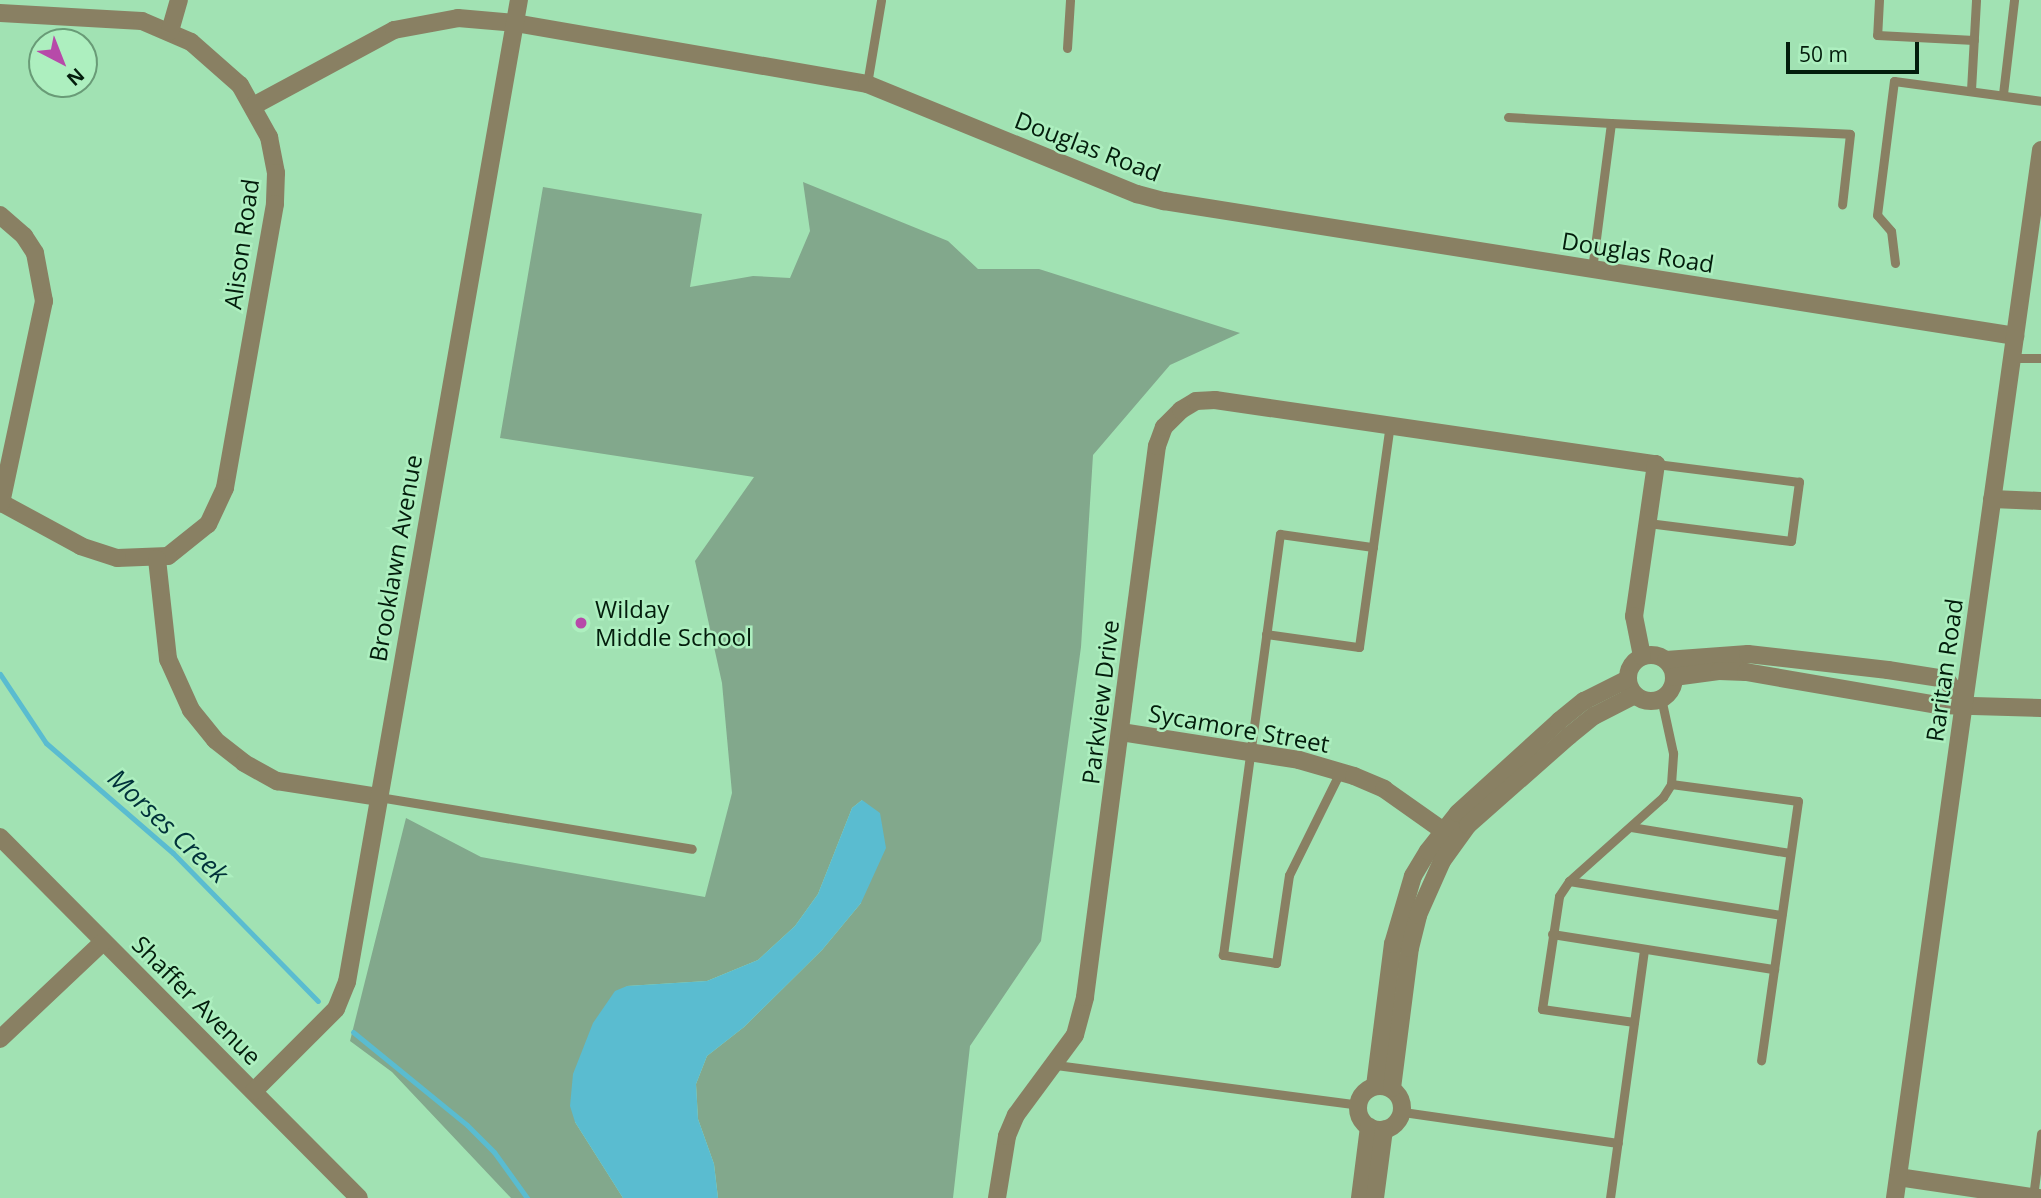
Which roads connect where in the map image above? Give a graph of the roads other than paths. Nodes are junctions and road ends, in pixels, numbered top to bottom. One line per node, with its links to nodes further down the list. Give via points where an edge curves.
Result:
1 (179, 0): 10 (street)
2 (519, 0): 9 (street, Brooklawn Avenue)
3 (881, 0): 13 (lane)
4 (1070, 0): 12 (lane)
5 (1879, 0): 11 (lane, via 1877,35)
6 (1976, 0): 11 (lane)
7 (2014, 0): 15 (lane)
8 (0, 13): 10 (street, Alison Road, via 110,17)
9 (515, 23): 13 (street, Douglas Road); 17 (street, Douglas Road, via 458,18 394,30); 51 (street, Brooklawn Avenue)
10 (170, 31): 17 (street, Alison Road, via 219,62)
11 (1974, 40): 14 (lane)
12 (1067, 48)
13 (867, 84): 25 (street, Douglas Road, via 1137,194)
14 (1971, 90): 15 (lane); 24 (lane, via 1894,81 1877,215 1891,231)
15 (2003, 94): 16 (lane)
16 (2041, 101)
17 (253, 106): 36 (street, Alison Road, via 268,137 276,173 275,204 225,488 208,524 194,539)
18 (1508, 117): 19 (lane)
19 (1611, 123): 21 (lane, via 1850,134); 25 (lane)
20 (2041, 150): 23 (street, Raritan Road)
21 (1842, 205)
22 (0, 215): 33 (street, via 35,253 44,301)
23 (2033, 259): 26 (street, Raritan Road)
24 (1895, 263)
25 (1592, 269): 26 (street, Douglas Road)
26 (2015, 336): 27 (street, Raritan Road)
27 (2012, 358): 28 (lane); 31 (street, Raritan Road)
28 (2041, 358)
29 (1390, 424): 30 (street); 35 (lane); 47 (street, Parkview Drive, via 1215,400 1196,401 1164,428 1157,446)
30 (1656, 464): 34 (street); 34 (lane, via 1799,482 1791,541)
31 (1992, 499): 32 (street); 45 (street, Raritan Road)
32 (2041, 501)
33 (1, 503): 36 (street, via 97,553)
34 (1648, 523): 38 (street, via 1634,616)
35 (1373, 547): 37 (lane, via 1280,534); 37 (lane, via 1359,647)
36 (157, 559): 51 (street, via 168,659 186,702 215,740 277,781)
37 (1266, 634): 48 (lane)
38 (1642, 656): 39 (street); 42 (street, via 1631,665)
39 (1666, 660): 40 (street, via 1748,654); 41 (street)
40 (1864, 670): 43 (street); 45 (street, via 1946,679)
41 (1674, 677): 43 (street, via 1746,673); 44 (street)
42 (1631, 687): 44 (street, via 1647,701); 53 (street, via 1584,701 1559,721)
43 (1861, 692): 45 (street)
44 (1661, 698): 50 (lane, via 1673,753)
45 (1964, 705): 46 (street); 74 (street, Raritan Road)
46 (2041, 708)
47 (1121, 732): 48 (street, Sycamore Street); 66 (street, Parkview Drive, via 1086,997 1075,1034)
48 (1250, 751): 49 (street, Sycamore Street); 49 (lane, via 1223,955 1276,963 1289,874)
49 (1340, 772): 53 (street, Sycamore Street, via 1384,789)
50 (1671, 784): 52 (lane); 56 (lane, via 1798,801)
51 (377, 797): 55 (lane); 68 (street, Brooklawn Avenue, via 347,982 336,1009)
52 (1631, 827): 56 (lane); 57 (lane)
53 (1449, 835): 67 (street, via 1413,876 1402,906)
54 (0, 837): 60 (street, Shaffer Avenue)
55 (692, 849)
56 (1790, 853): 58 (lane)
57 (1569, 881): 58 (lane); 59 (lane, via 1559,896)
58 (1781, 915): 62 (lane)
59 (1552, 934): 61 (lane); 63 (lane, via 1542,1009)
60 (103, 942): 64 (street); 68 (street, Shaffer Avenue)
61 (1644, 949): 62 (lane); 63 (lane)
62 (1774, 969): 65 (lane)
63 (1634, 1022): 73 (lane)
64 (0, 1040)
65 (1761, 1060)
66 (1056, 1065): 69 (lane); 77 (street, Parkview Drive, via 1016,1115 1007,1136)
67 (1383, 1087): 69 (street, via 1362,1095); 70 (street, via 1401,1098)
68 (254, 1091): 76 (street, Shaffer Avenue)
69 (1358, 1105): 71 (street, via 1359,1116)
70 (1403, 1112): 71 (street, via 1396,1124); 73 (lane)
71 (1376, 1129): 78 (street); 79 (street)
72 (2041, 1134): 75 (lane)
73 (1618, 1143): 80 (lane)
74 (1898, 1177): 75 (street); 81 (street, Raritan Road)
75 (2036, 1197)
76 (359, 1198)
77 (997, 1198)
78 (1360, 1198)
79 (1375, 1198)
80 (1610, 1198)
81 (1895, 1198)

